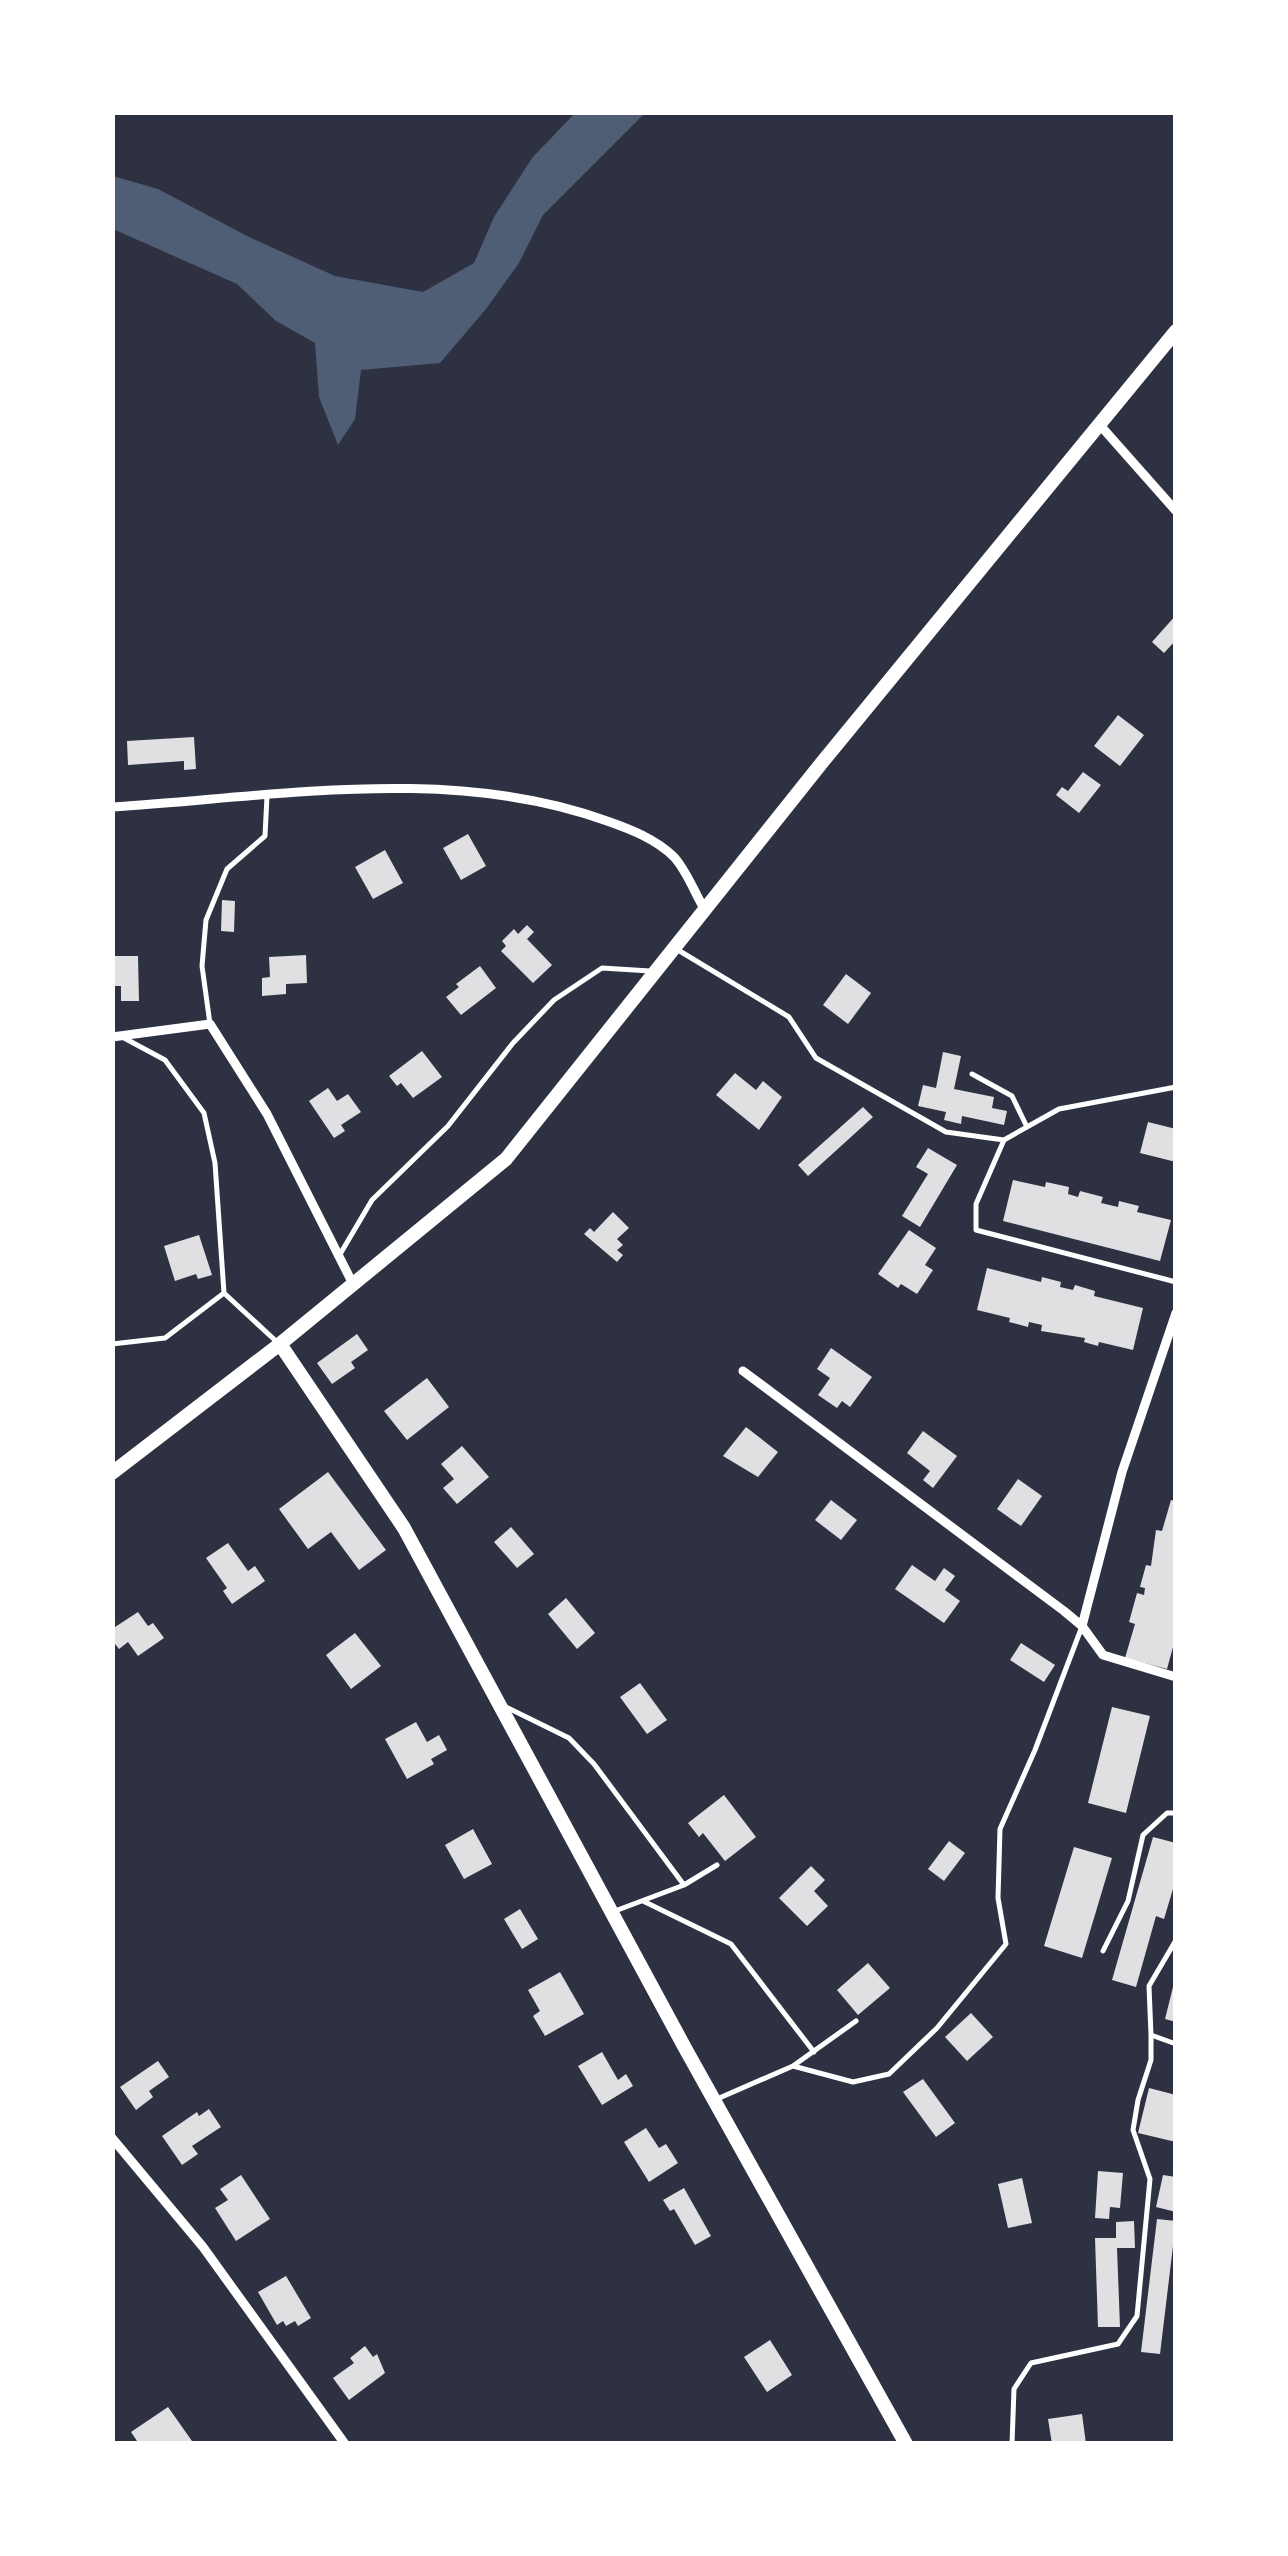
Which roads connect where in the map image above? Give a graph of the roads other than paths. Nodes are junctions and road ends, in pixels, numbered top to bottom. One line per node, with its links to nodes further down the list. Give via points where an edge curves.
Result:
1 (1176, 331): 2 (main road)
2 (1099, 424): 3 (street); 6 (main road)
3 (1176, 511)
4 (267, 796): 5 (street); 6 (street, via 448,790 569,807 636,831 674,858); 9 (lane, via 264,836 227,869 206,920 202,966)
5 (112, 807)
6 (704, 910): 7 (main road)
7 (674, 948): 8 (main road); 14 (lane, via 789,1017 816,1058 946,1132)
8 (656, 972): 15 (lane, via 602,968 554,1000 448,1126 372,1200); 17 (main road, via 506,1159)
9 (210, 1024): 10 (street); 15 (street, via 267,1114)
10 (117, 1037): 18 (lane, via 165,1060 204,1113 215,1163)
11 (972, 1074): 13 (lane, via 1012,1096)
12 (1176, 1087): 13 (lane, via 1059,1109)
13 (1027, 1127): 14 (lane)
14 (1004, 1140): 16 (lane, via 976,1204 976,1230)
15 (339, 1256): 17 (street)
16 (1176, 1282)
17 (354, 1284): 22 (main road)
18 (224, 1293): 21 (lane, via 165,1338); 22 (lane)
19 (1176, 1313): 20 (street)
20 (1174, 1328): 25 (street, via 1122,1472)
21 (112, 1344)
22 (280, 1344): 24 (main road); 27 (main road, via 404,1528)
23 (743, 1371): 25 (street)
24 (112, 1472)
25 (1082, 1626): 26 (street, via 1103,1655); 39 (lane, via 1000,1829 998,1898 1006,1944 889,2074 853,2082)
26 (1176, 1677)
27 (499, 1704): 30 (lane, via 568,1738); 32 (main road)
28 (1176, 1813): 34 (lane, via 1167,1813 1144,1835 1128,1901)
29 (716, 1865): 30 (lane)
30 (684, 1885): 31 (lane)
31 (644, 1901): 32 (lane); 38 (lane, via 731,1944)
32 (612, 1912): 40 (main road)
33 (1175, 1939): 36 (lane, via 1150,1986)
34 (1102, 1951)
35 (856, 2021): 38 (lane)
36 (1152, 2036): 37 (lane); 44 (lane, via 1133,2130 1150,2179 1137,2316 1118,2344 1031,2363 1014,2389)
37 (1176, 2044)
38 (814, 2052): 39 (lane)
39 (794, 2066): 40 (lane)
40 (715, 2100): 43 (main road)
41 (114, 2142): 42 (street, via 203,2247)
42 (346, 2444)
43 (906, 2444)
44 (1012, 2444)

